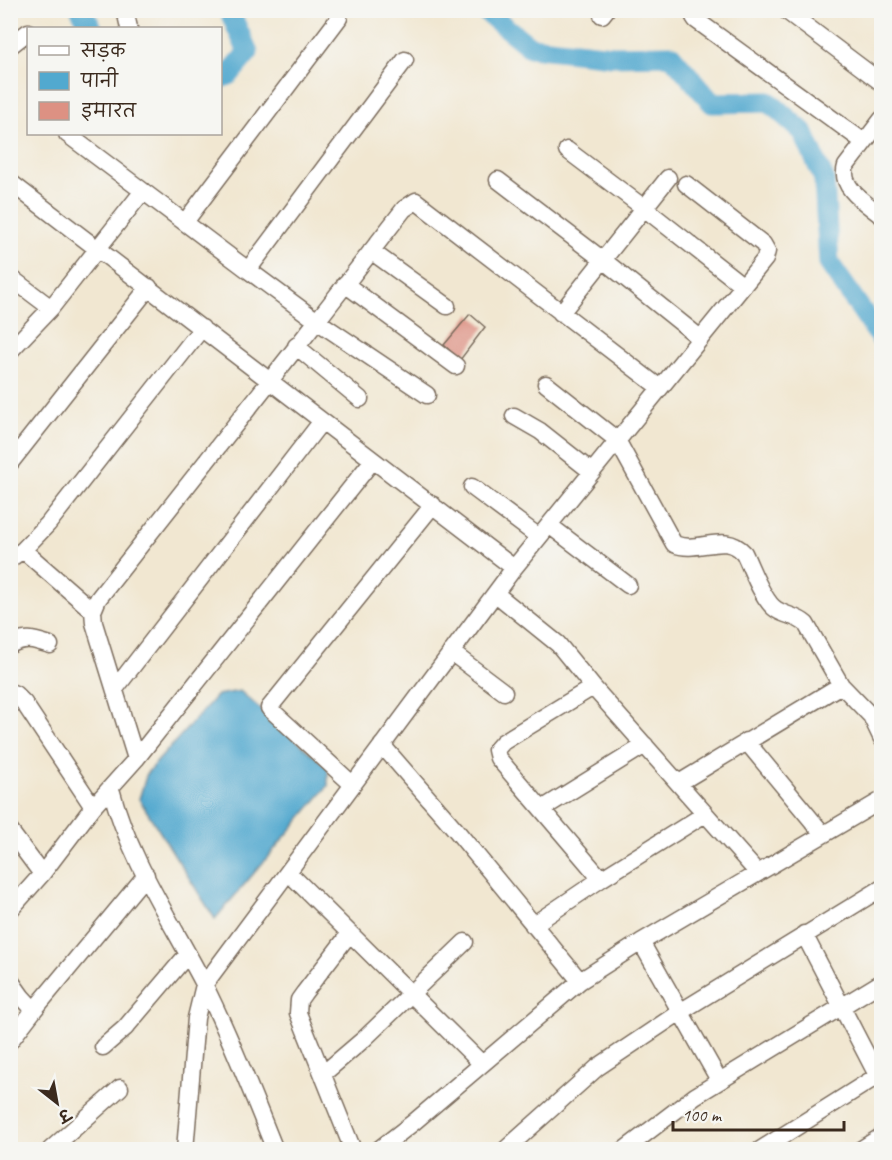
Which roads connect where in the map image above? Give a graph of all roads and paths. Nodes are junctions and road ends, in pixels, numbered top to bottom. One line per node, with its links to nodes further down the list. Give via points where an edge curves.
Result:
1 (125, 10): 5 (street)
2 (695, 10): 12 (street, via 696,20)
3 (785, 10): 9 (street)
4 (339, 18): 21 (street)
5 (129, 27)
6 (27, 33): 7 (street)
7 (10, 46)
8 (405, 60): 25 (street)
9 (882, 83)
10 (882, 119): 12 (street)
11 (68, 135): 18 (street)
12 (864, 142): 20 (street, via 846,166 844,182)
13 (567, 150): 19 (street)
14 (668, 178): 19 (street)
15 (498, 180): 24 (street)
16 (10, 182): 22 (street)
17 (686, 184): 28 (street, via 768,251)
18 (143, 191): 21 (street); 22 (street)
19 (644, 208): 24 (street); 28 (street)
20 (882, 216)
21 (185, 222): 25 (street)
22 (99, 248): 29 (street); 31 (street)
23 (371, 251): 27 (street); 30 (street); 32 (street, via 404,209 416,201)
24 (603, 260): 32 (street); 35 (street)
25 (248, 270): 33 (street)
26 (10, 277): 31 (street)
27 (345, 284): 33 (street); 38 (street)
28 (742, 285): 35 (street)
29 (149, 287): 34 (street); 48 (street)
30 (447, 306)
31 (51, 308): 37 (street)
32 (561, 313): 41 (street)
33 (317, 321): 36 (street); 42 (street)
34 (202, 328): 39 (street); 53 (street, via 48,524)
35 (700, 338): 41 (street)
36 (296, 346): 39 (street); 43 (street)
37 (10, 351)
38 (456, 366)
39 (270, 380): 45 (street); 57 (street, via 98,599)
40 (546, 384): 46 (street)
41 (660, 388): 46 (street)
42 (427, 395)
43 (360, 399)
44 (514, 416): 49 (street)
45 (322, 421): 47 (street); 63 (street)
46 (617, 440): 49 (street); 61 (street, via 674,544 683,548 719,543 738,546 776,610 806,624)
47 (374, 460): 51 (street); 71 (street)
48 (10, 463)
49 (592, 472): 52 (street)
50 (472, 487): 52 (street)
51 (433, 505): 54 (street); 73 (street, via 269,708)
52 (544, 531): 54 (street); 55 (street)
53 (16, 554): 57 (street)
54 (514, 568): 56 (street)
55 (628, 585)
56 (496, 594): 60 (street); 62 (street, via 552,638)
57 (93, 611): 63 (street)
58 (10, 645): 59 (street, via 34,639)
59 (50, 645)
60 (452, 652): 65 (street); 69 (street)
61 (841, 686): 66 (street); 68 (street)
62 (593, 687): 70 (street); 77 (street, via 496,750 498,758)
63 (115, 689): 71 (street)
64 (10, 692): 76 (street, via 24,703)
65 (504, 692)
66 (876, 713): 67 (street)
67 (882, 739)
68 (746, 741): 72 (street); 80 (street)
69 (382, 746): 73 (street); 88 (street)
70 (645, 746): 72 (street); 77 (street)
71 (136, 759): 74 (street)
72 (679, 783): 78 (street)
73 (352, 784): 81 (street)
74 (111, 789): 76 (street); 84 (street)
75 (882, 800): 80 (street)
76 (93, 807): 83 (street)
77 (542, 809): 85 (street)
78 (705, 814): 82 (street); 85 (street)
79 (10, 831): 83 (street)
80 (823, 834): 82 (street)
81 (288, 872): 89 (street); 97 (street)
82 (757, 872): 92 (street)
83 (42, 874): 87 (street)
84 (146, 875): 93 (street); 100 (street)
85 (601, 879): 88 (street)
86 (882, 888): 90 (street)
87 (10, 909)
88 (533, 925): 95 (street)
89 (350, 933): 98 (street); 105 (street, via 298,1006)
90 (804, 934): 99 (street); 101 (street)
91 (465, 942): 98 (street)
92 (641, 942): 95 (street); 101 (street)
93 (187, 955): 97 (street); 103 (street, via 125,1028)
94 (10, 980): 100 (street)
95 (580, 981): 104 (street)
96 (882, 982): 99 (street)
97 (204, 985): 111 (street, via 196,1018); 112 (street)
98 (412, 993): 104 (street); 105 (street)
99 (841, 1005): 106 (street); 107 (street)
100 (34, 1010): 102 (street)
101 (680, 1012): 107 (street); 115 (street, via 598,1067)
102 (10, 1041)
103 (103, 1047)
104 (482, 1064): 114 (street)
105 (323, 1074): 113 (street)
106 (879, 1074): 117 (street)
107 (719, 1080): 116 (street)
108 (120, 1088): 110 (street)
109 (882, 1136): 118 (street)
110 (50, 1149)
111 (185, 1149)
112 (275, 1149)
113 (353, 1149)
114 (378, 1149)
115 (505, 1149)
116 (624, 1149)
117 (760, 1149)
118 (860, 1149)

